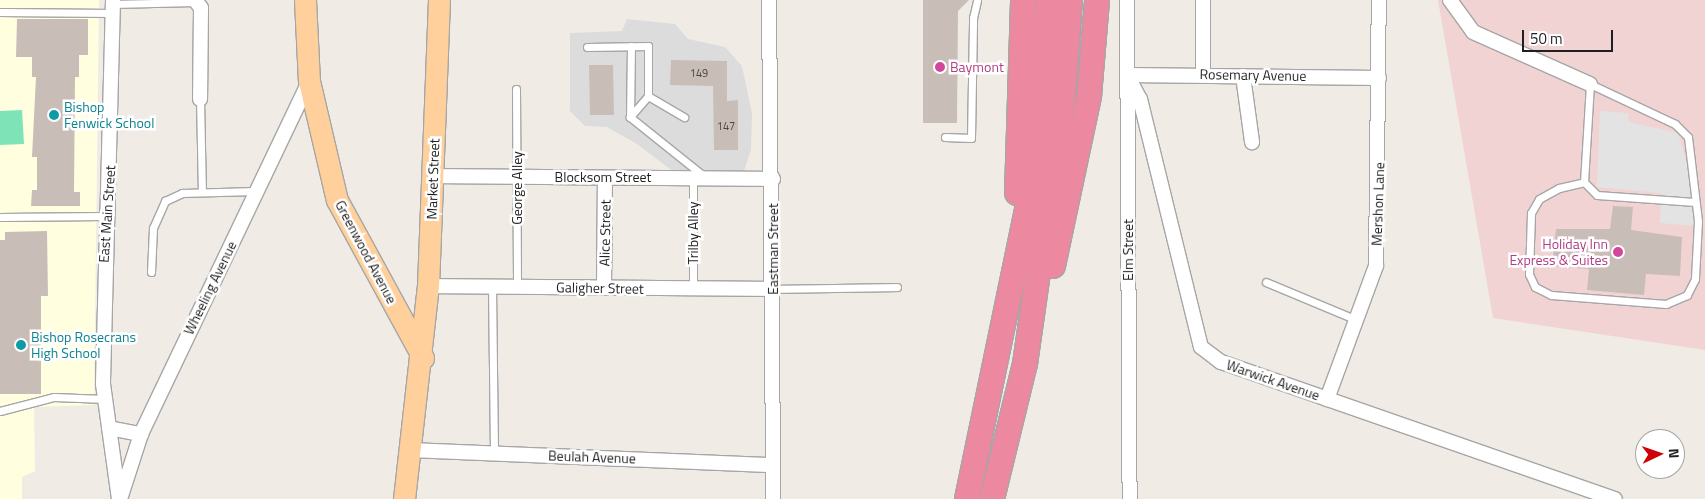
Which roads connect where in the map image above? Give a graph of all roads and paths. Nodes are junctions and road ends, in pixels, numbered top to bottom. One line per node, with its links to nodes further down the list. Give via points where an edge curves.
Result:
1 (305, 0): 22 (main road, Greenwood Avenue)
2 (439, 0): 31 (main road, Market Street)
3 (769, 0): 35 (street, Eastman Street)
4 (978, 0): 29 (lane, via 973,18 971,138)
5 (1023, 0): 42 (highway)
6 (1048, 0): 42 (highway, via 1032,173)
7 (1070, 0): 54 (highway, via 1063,98)
8 (1097, 0): 54 (highway, via 1087,105 1055,259)
9 (1127, 0): 18 (street, Elm Street)
10 (1203, 0): 19 (street)
11 (1379, 0): 21 (street, Mershon Lane)
12 (1450, 0): 23 (street, via 1473,32)
13 (195, 1): 14 (lane); 26 (street, via 201,8)
14 (112, 5): 15 (lane); 40 (street, East Main Street, via 111,176)
15 (0, 12)
16 (631, 46): 17 (lane); 25 (lane, via 648,46); 27 (lane)
17 (587, 47)
18 (1127, 75): 19 (street, Rosemary Avenue); 55 (street, Warwick Avenue, via 1140,99 1201,346 1221,362); 68 (street, Elm Street)
19 (1203, 75): 20 (street, Rosemary Avenue)
20 (1243, 76): 21 (street, Rosemary Avenue); 30 (street)
21 (1379, 78): 52 (street, Mershon Lane, via 1376,266)
22 (309, 81): 38 (street, Wheeling Avenue); 53 (main road, Greenwood Avenue, via 338,200)
23 (1590, 84): 36 (lane); 39 (lane, via 1675,124 1688,137)
24 (516, 89): 32 (lane, George Alley)
25 (648, 96): 27 (lane); 28 (lane)
26 (200, 99): 37 (lane)
27 (630, 117): 33 (lane)
28 (684, 117)
29 (945, 137)
30 (1252, 142)
31 (434, 176): 32 (street, Blocksom Street); 45 (main road, Market Street)
32 (517, 177): 34 (street, Blocksom Street); 46 (lane, George Alley)
33 (699, 177): 34 (street, Blocksom Street); 35 (street, Blocksom Street); 50 (lane, Trilby Alley)
34 (605, 178): 49 (street, Alice Street)
35 (773, 179): 51 (street, Eastman Street)
36 (1584, 182): 39 (lane, via 1597,195); 39 (lane, via 1539,199 1531,213 1529,274 1535,287 1551,295 1666,304 1687,295 1696,280)
37 (202, 191): 38 (lane); 43 (lane, via 182,193 165,201 159,211)
38 (257, 191): 59 (street, Wheeling Avenue)
39 (1696, 202)
40 (104, 216): 41 (lane); 56 (street, East Main Street)
41 (0, 217)
42 (1016, 254): 66 (highway)
43 (151, 272)
44 (1266, 282): 52 (lane)
45 (428, 286): 48 (street, Galigher Street); 53 (main road, Market Street)
46 (517, 287): 48 (street, Galigher Street); 49 (street, Galigher Street)
47 (897, 287): 51 (lane)
48 (492, 288): 61 (lane)
49 (604, 288): 50 (street, Galigher Street)
50 (693, 289): 51 (street, Galigher Street)
51 (772, 289): 62 (street, Eastman Street)
52 (1357, 320): 55 (street, Mershon Lane)
53 (423, 358): 60 (main road)
54 (1025, 364): 67 (highway)
55 (1327, 399): 69 (street, Warwick Avenue)
56 (105, 400): 57 (lane, via 54,397); 58 (street, East Main Street)
57 (0, 411)
58 (109, 428): 59 (street); 63 (street, East Main Street)
59 (141, 434): 63 (street, Wheeling Avenue)
60 (411, 450): 61 (street, Beulah Avenue); 64 (main road)
61 (494, 453): 62 (street, Beulah Avenue)
62 (773, 465): 65 (street, Eastman Street)
63 (119, 499)
64 (404, 499)
65 (773, 499)
66 (967, 499)
67 (992, 499)
68 (1130, 499)
69 (1614, 499)

